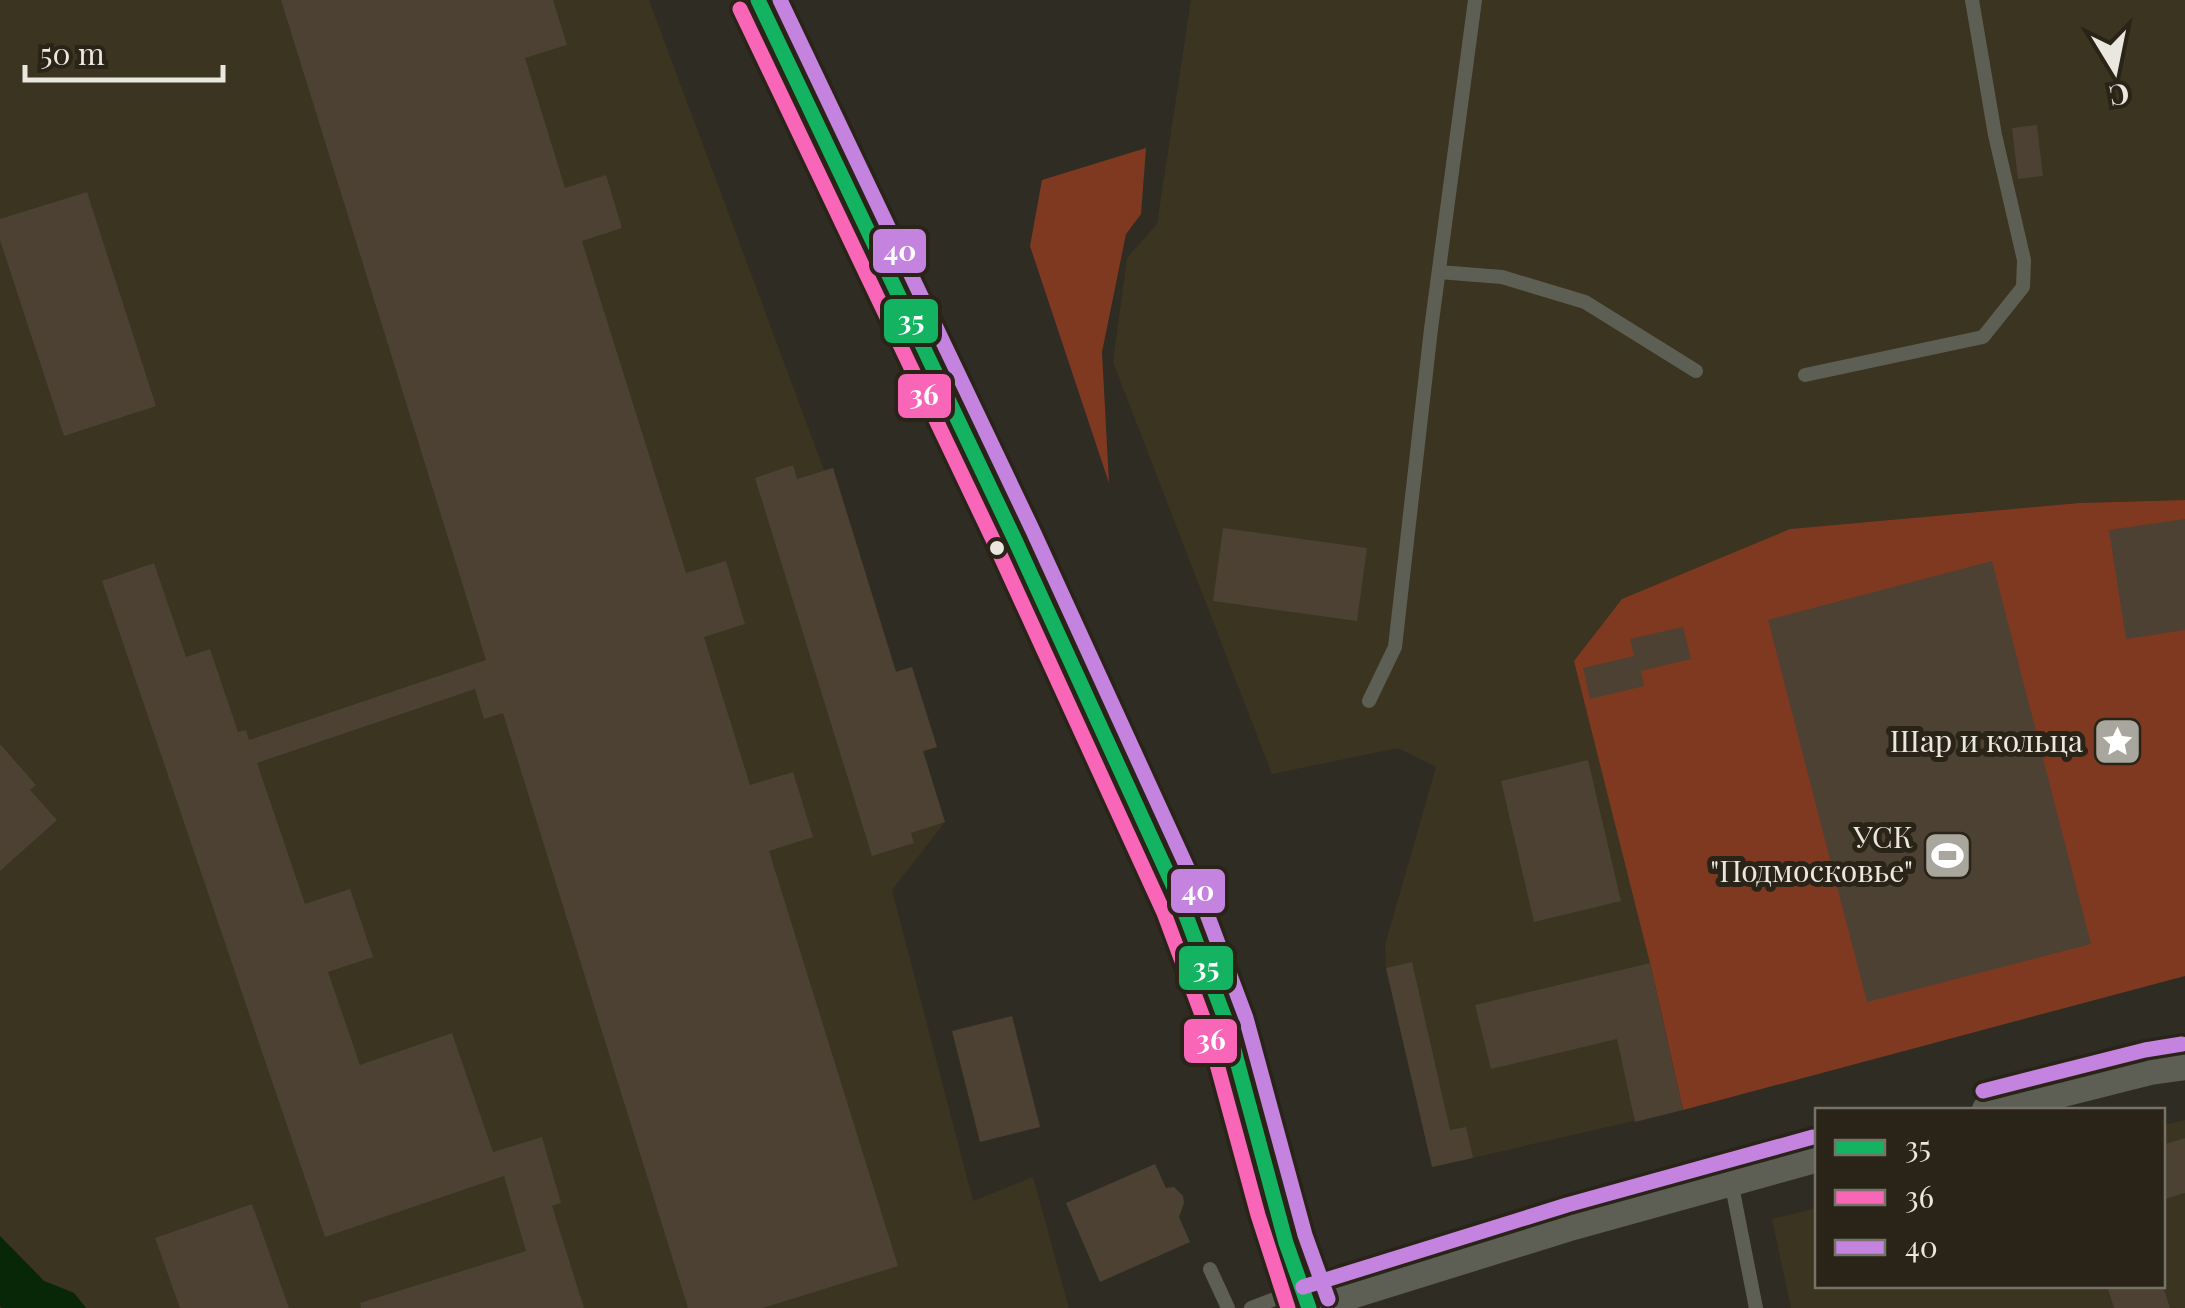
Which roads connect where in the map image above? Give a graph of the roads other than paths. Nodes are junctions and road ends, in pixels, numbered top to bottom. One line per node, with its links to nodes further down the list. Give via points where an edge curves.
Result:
1 (758, 0): 13 (street, via 1182,905 1233,1044)
2 (1475, 0): 4 (lane)
3 (1972, 0): 6 (lane, via 2024,260 2023,288 1983,336)
4 (1439, 272): 5 (lane, via 1502,278 1585,302); 7 (lane, via 1396,647)
5 (1696, 371)
6 (1805, 375)
7 (1369, 700)
8 (2185, 1064): 9 (street)
9 (1996, 1108)
10 (1815, 1157): 11 (street)
11 (1731, 1180): 13 (street); 16 (lane)
12 (1210, 1269): 14 (lane)
13 (1307, 1301): 15 (lane)
14 (1228, 1308)
15 (1252, 1308)
16 (1756, 1308)

